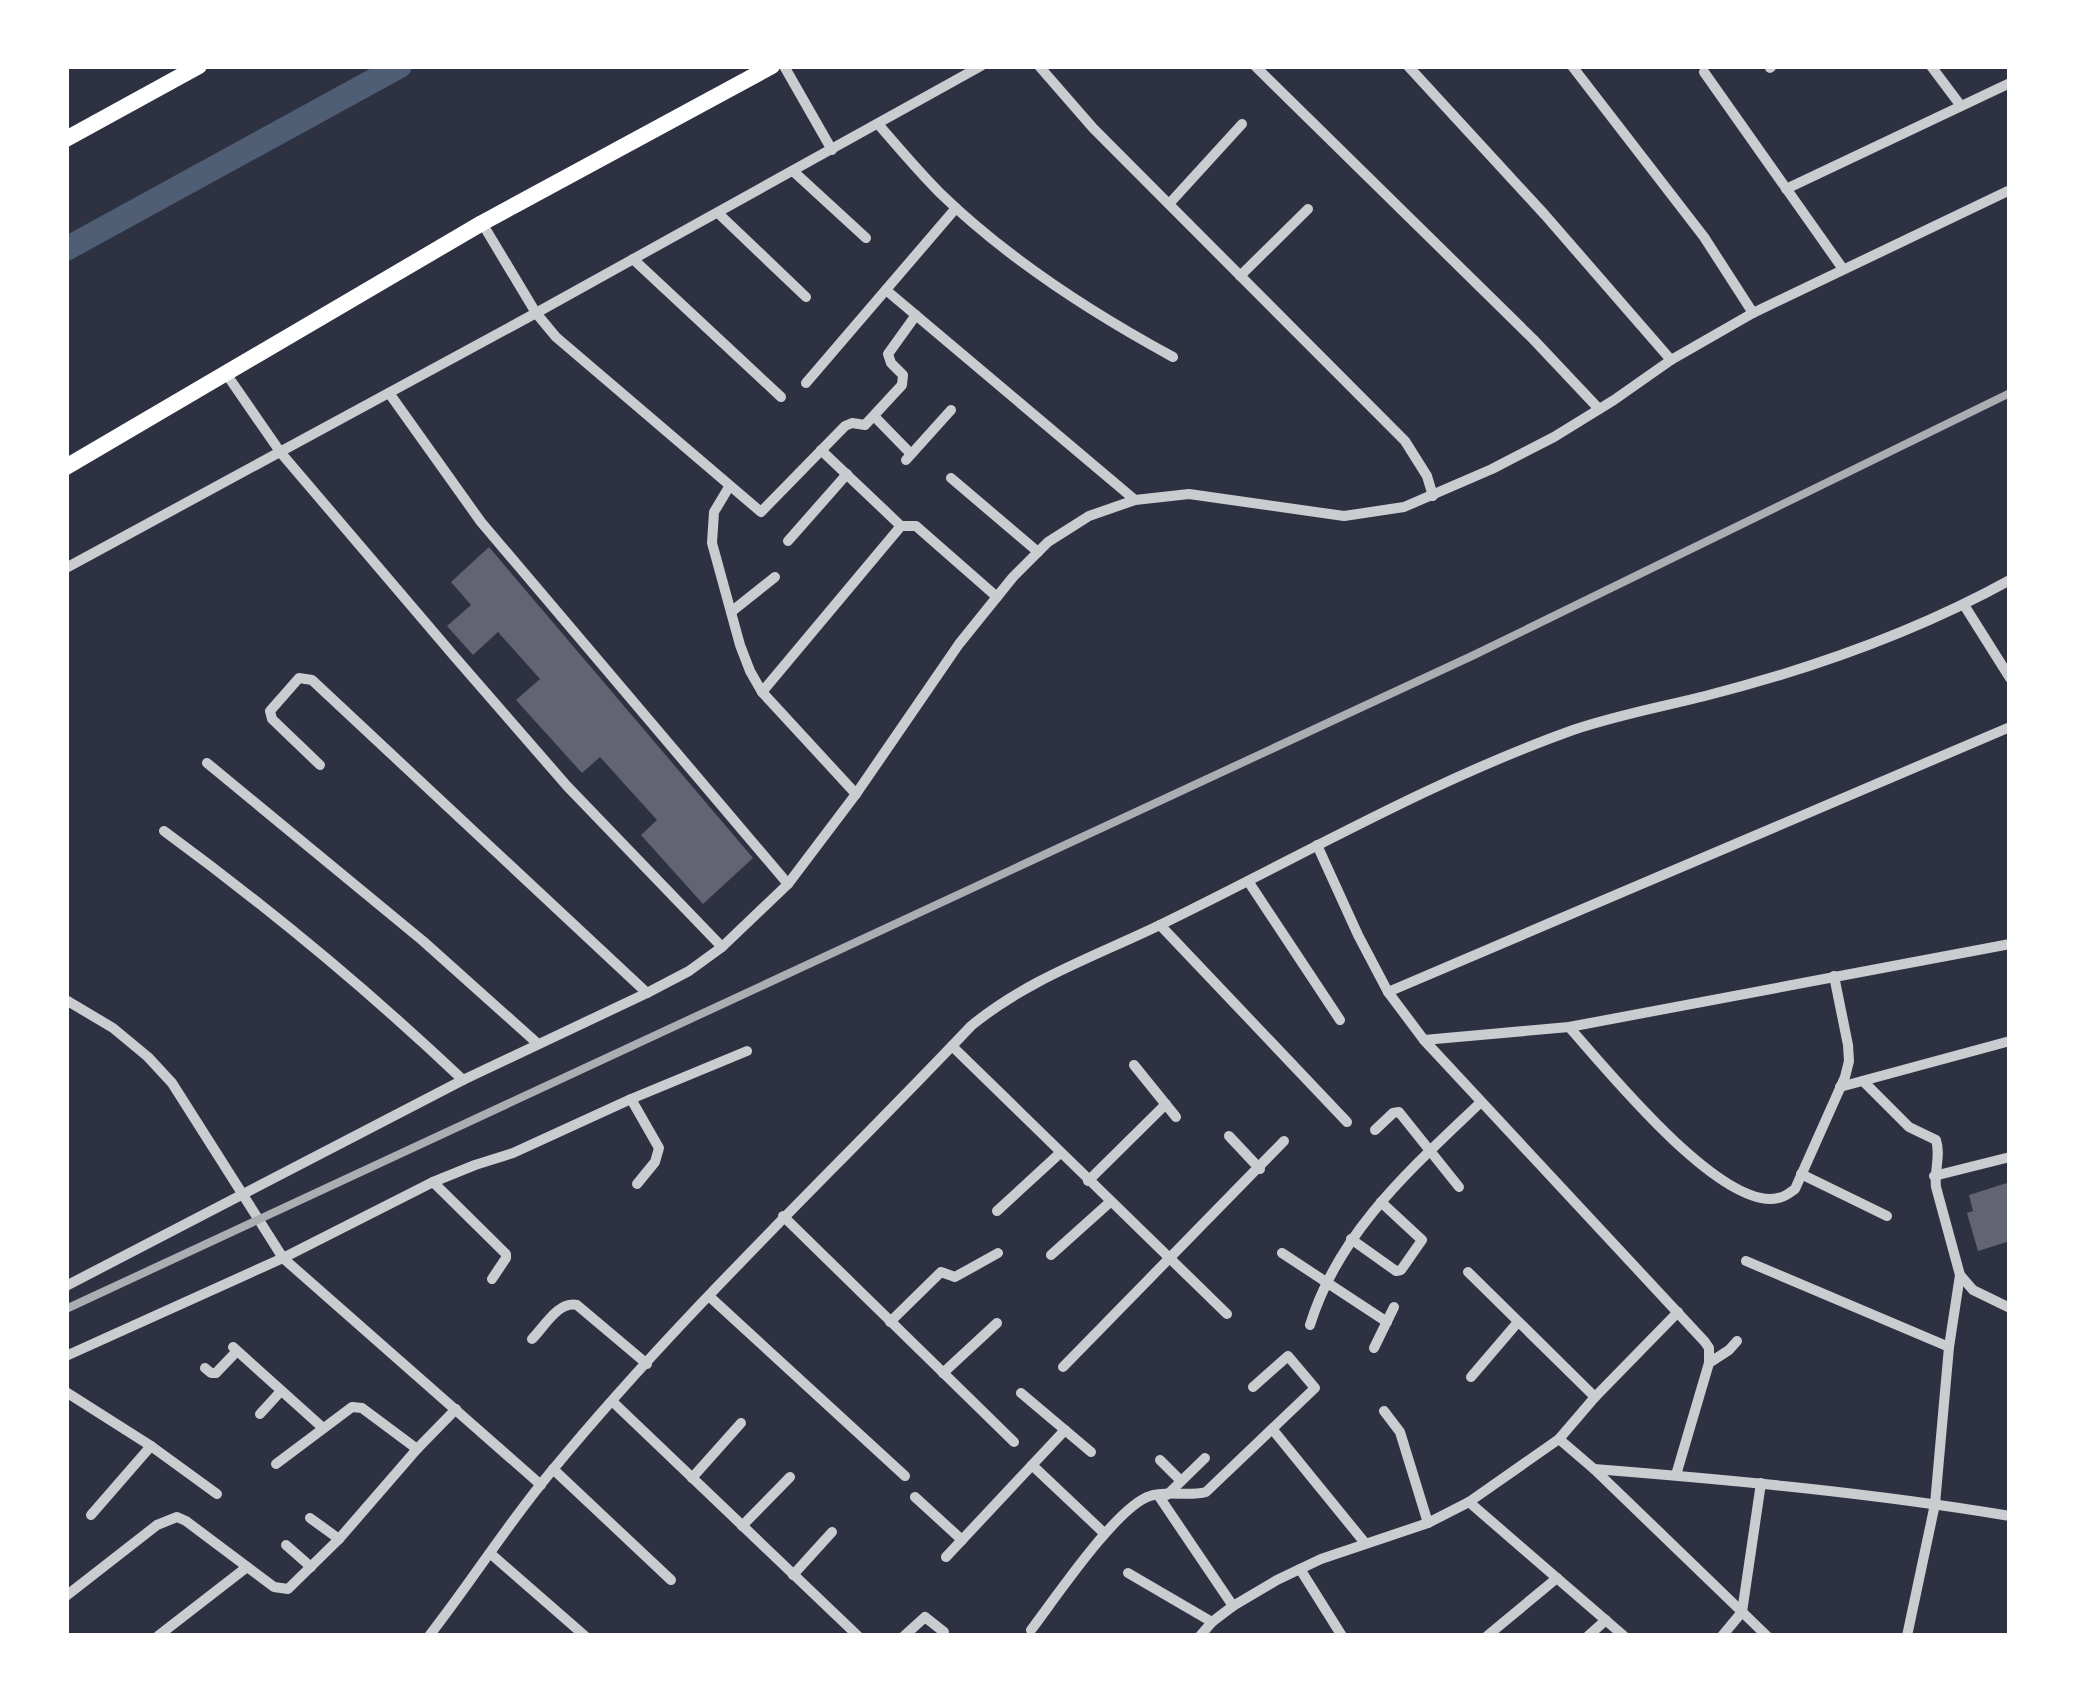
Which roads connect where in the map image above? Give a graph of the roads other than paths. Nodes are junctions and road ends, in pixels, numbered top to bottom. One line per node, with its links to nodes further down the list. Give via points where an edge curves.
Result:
1 (199, 66): 15 (main road)
2 (772, 66): 24 (main road)
3 (784, 66): 16 (street)
4 (981, 66): 13 (street)
5 (1040, 66): 20 (street)
6 (1256, 66): 40 (street)
7 (1408, 66): 35 (street)
8 (1573, 66): 32 (street)
9 (1931, 66): 12 (street)
10 (1704, 72): 18 (street)
11 (2010, 83): 12 (street)
12 (1961, 106): 18 (street)
13 (878, 124): 16 (street); 21 (street)
14 (1242, 124): 20 (street)
15 (66, 139)
16 (832, 150): 17 (street)
17 (794, 171): 23 (street); 25 (street)
18 (1786, 189): 27 (street)
19 (2010, 190): 27 (street)
20 (1169, 204): 28 (street)
21 (956, 208): 29 (street); 34 (street, via 1062,290)
22 (1308, 208): 28 (street)
23 (718, 213): 26 (street); 30 (street)
24 (482, 223): 31 (street); 36 (main road)
25 (866, 238)
26 (633, 260): 31 (street); 39 (street)
27 (1843, 269): 32 (street)
28 (1240, 276): 49 (street, via 1405,441)
29 (886, 290): 33 (street); 37 (street)
30 (806, 297)
31 (536, 313): 38 (street); 48 (street)
32 (1754, 313): 35 (street)
33 (916, 315): 42 (street, via 888,354 904,381); 50 (street)
34 (1173, 358)
35 (1671, 360): 40 (street)
36 (226, 375): 44 (street); 45 (main road)
37 (806, 382)
38 (389, 393): 44 (street); 69 (street, via 482,523)
39 (781, 397)
40 (1599, 409): 49 (street)
41 (951, 410): 42 (street, via 908,457)
42 (874, 416): 43 (street, via 863,427 845,426)
43 (821, 450): 46 (street); 48 (street, via 761,512)
44 (280, 453): 54 (street); 72 (street, via 568,786)
45 (66, 467)
46 (847, 474): 51 (street); 52 (street)
47 (951, 478): 53 (street)
48 (729, 487): 59 (street, via 711,527)
49 (1433, 496): 50 (street, via 1344,516 1189,494)
50 (1135, 500): 53 (street, via 1089,516)
51 (901, 526): 57 (street, via 915,525); 61 (street)
52 (788, 542)
53 (1038, 552): 57 (street)
54 (66, 568)
55 (775, 578): 59 (street)
56 (2010, 580): 58 (street)
57 (997, 597): 65 (street)
58 (1964, 605): 60 (street); 67 (street, via 1840,658 1574,730)
59 (730, 612): 61 (street)
60 (2010, 678)
61 (762, 692): 65 (street)
62 (2010, 727): 74 (street)
63 (207, 764): 81 (street)
64 (320, 765): 75 (street, via 272,719 298,678 312,680)
65 (856, 794): 69 (street)
66 (164, 831): 85 (street, via 320,950)
67 (1317, 845): 68 (street); 74 (street)
68 (1248, 881): 70 (street); 77 (street)
69 (788, 884): 72 (street)
70 (1160, 926): 82 (street, via 1001,1001); 92 (street)
71 (2010, 944): 73 (street)
72 (722, 947): 75 (street)
73 (1834, 976): 78 (street); 87 (street, via 1849,1061)
74 (1388, 992): 79 (street)
75 (647, 993): 81 (street)
76 (66, 1000): 106 (street, via 113,1028 172,1083)
77 (1340, 1020)
78 (1569, 1027): 79 (street); 100 (street, via 1655,1124 1728,1182 1783,1198)
79 (1424, 1040): 89 (street)
80 (2010, 1041): 86 (street)
81 (538, 1043): 85 (street)
82 (952, 1046): 97 (street); 110 (street)
83 (747, 1051): 88 (street)
84 (1134, 1065): 90 (street)
85 (463, 1080): 106 (street)
86 (1863, 1081): 87 (street); 101 (street, via 1909,1127 1936,1140)
87 (1840, 1088): 100 (street)
88 (631, 1099): 103 (street); 104 (street, via 658,1148)
89 (1481, 1102): 96 (street); 127 (street)
90 (1166, 1104): 91 (street); 102 (street)
91 (1176, 1117)
92 (1347, 1122)
93 (1375, 1130): 96 (street, via 1399,1112)
94 (1228, 1136): 99 (street)
95 (1284, 1141): 99 (street)
96 (1430, 1151): 105 (street); 107 (street)
97 (1059, 1154): 102 (street); 109 (street)
98 (2010, 1157): 101 (street)
99 (1260, 1168): 117 (street)
100 (1801, 1174): 111 (street)
101 (1934, 1176): 120 (street)
102 (1088, 1181): 108 (street)
103 (433, 1182): 116 (street); 121 (street, via 506,1254)
104 (637, 1184)
105 (1459, 1187)
106 (244, 1194): 116 (street); 123 (street)
107 (1381, 1202): 112 (street); 112 (street, via 1422,1240 1402,1270)
108 (1109, 1203): 115 (street); 117 (street)
109 (997, 1211)
110 (783, 1216): 124 (street); 129 (street)
111 (1887, 1216)
112 (1351, 1239): 122 (street)
113 (998, 1253): 129 (street, via 955,1277 941,1272)
114 (1282, 1253): 122 (street)
115 (1051, 1255)
116 (283, 1258): 138 (street); 151 (street)
117 (1168, 1259): 128 (street); 141 (street)
118 (1746, 1262): 136 (street)
119 (1468, 1272): 132 (street)
120 (1960, 1275): 126 (street); 136 (street)
121 (492, 1280)
122 (1325, 1283): 131 (street); 133 (street)
123 (66, 1286)
124 (710, 1297): 140 (street); 170 (street)
125 (1394, 1307): 131 (street)
126 (2010, 1308)
127 (1678, 1312): 139 (street, via 1706,1342); 149 (street)
128 (1226, 1314)
129 (890, 1322): 143 (street)
130 (997, 1322): 143 (street)
131 (1387, 1322): 137 (street)
132 (1518, 1322): 144 (street); 149 (street)
133 (1310, 1325)
134 (532, 1339): 140 (street, via 571,1303)
135 (1737, 1341): 139 (street)
136 (1949, 1347): 180 (street)
137 (1374, 1348)
138 (66, 1356)
139 (1709, 1363): 169 (street)
140 (647, 1364): 150 (street)
141 (1063, 1367)
142 (205, 1368): 146 (street, via 216,1373 235,1349)
143 (943, 1373): 159 (street)
144 (1471, 1377)
145 (1253, 1387): 157 (street, via 1288,1356 1315,1388)
146 (281, 1391): 153 (street); 155 (street)
147 (66, 1392): 160 (street)
148 (1022, 1393): 156 (street)
149 (1595, 1397): 158 (street)
150 (613, 1402): 167 (street); 171 (street)
151 (456, 1409): 161 (street); 175 (street)
152 (1384, 1411): 184 (street, via 1400,1432)
153 (260, 1414)
154 (741, 1424): 171 (street)
155 (323, 1428): 161 (street, via 357,1407); 165 (street)
156 (1065, 1430): 162 (street); 166 (street)
157 (1274, 1430): 177 (street, via 1206,1492); 190 (street)
158 (1558, 1439): 168 (street); 179 (street)
159 (1014, 1442)
160 (151, 1446): 176 (street); 181 (street)
161 (417, 1448): 188 (street)
162 (1091, 1452)
163 (1205, 1458): 173 (street)
164 (1160, 1460): 173 (street)
165 (276, 1464)
166 (1032, 1465): 187 (street); 189 (street)
167 (553, 1469): 175 (street); 200 (street)
168 (1594, 1469): 169 (street); 203 (street)
169 (1676, 1475): 174 (street)
170 (905, 1477)
171 (692, 1478): 185 (street)
172 (790, 1478): 185 (street)
173 (1181, 1481): 177 (street)
174 (1761, 1483): 180 (street); 203 (street)
175 (542, 1485): 192 (street)
176 (217, 1494)
177 (1162, 1495): 187 (street, via 1148,1496); 202 (street)
178 (915, 1497): 189 (street)
179 (1469, 1502): 184 (street); 199 (street)
180 (1935, 1504): 182 (street); 220 (street)
181 (91, 1515)
182 (2010, 1516)
183 (310, 1518): 188 (street)
184 (1428, 1523): 190 (street)
185 (742, 1526): 198 (street)
186 (832, 1532): 198 (street)
187 (1104, 1533): 206 (street)
188 (339, 1539): 195 (street)
189 (962, 1540): 193 (street)
190 (1365, 1544): 196 (street)
191 (286, 1545): 195 (street)
192 (491, 1554): 209 (street); 210 (street)
193 (946, 1557)
194 (247, 1567): 195 (street, via 284,1590); 201 (street, via 176,1517); 208 (street)
195 (311, 1567)
196 (1300, 1569): 202 (street); 214 (street)
197 (1128, 1573): 205 (street)
198 (793, 1575): 211 (street)
199 (1557, 1578): 204 (street); 215 (street)
200 (671, 1580)
201 (66, 1596)
202 (1233, 1606): 205 (street)
203 (1742, 1612): 218 (street); 219 (street)
204 (1606, 1621): 216 (street); 217 (street)
205 (1212, 1622): 213 (street)
206 (1031, 1630)
207 (944, 1632): 212 (street, via 925,1617)
208 (158, 1636)
209 (429, 1636)
210 (586, 1636)
211 (859, 1636)
212 (904, 1636)
213 (1200, 1636)
214 (1342, 1636)
215 (1487, 1636)
216 (1588, 1636)
217 (1624, 1636)
218 (1722, 1636)
219 (1767, 1636)
220 (1907, 1636)

